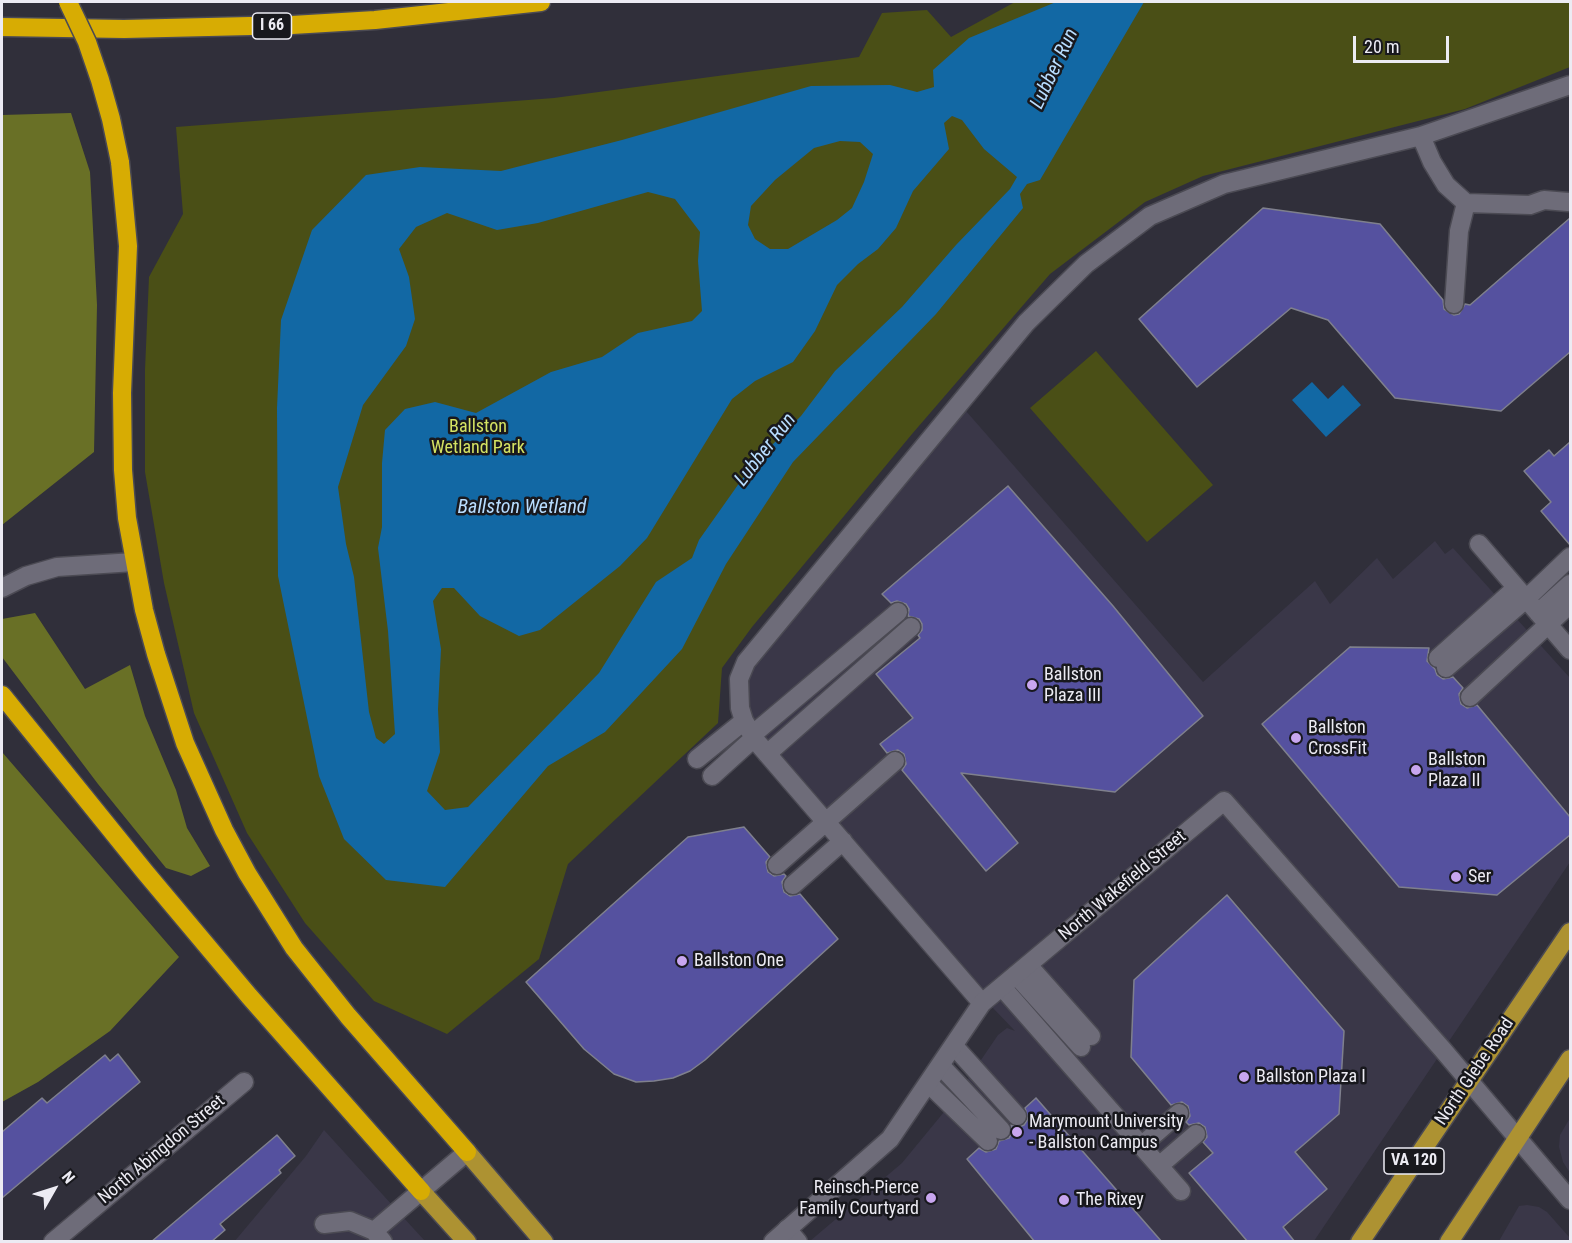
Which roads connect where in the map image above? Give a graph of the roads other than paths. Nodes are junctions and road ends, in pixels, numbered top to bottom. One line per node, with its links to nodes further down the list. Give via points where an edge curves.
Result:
1 (68, 2): 11 (highway, bridge, via 100,80 120,162 128,246 123,470)
2 (541, 2): 3 (highway, I 66, via 292,25)
3 (2, 27)
4 (1570, 85): 5 (street)
5 (1421, 136): 6 (street, via 1446,184); 23 (street, via 1224,184 1150,216 1086,264 1026,323 746,662 739,679 740,708)
6 (1466, 203): 7 (street, via 1530,205 1542,210); 8 (street, via 1459,231)
7 (1569, 207)
8 (1454, 304)
9 (1479, 544): 14 (street)
10 (1570, 557): 14 (street)
11 (134, 562): 13 (street, via 57,567); 47 (highway, via 156,654 185,743 246,873 322,984)
12 (1570, 584): 17 (street)
13 (2, 588)
14 (1521, 593): 17 (street); 20 (street)
15 (1570, 604): 17 (street)
16 (898, 612): 23 (street)
17 (1543, 619): 19 (street); 22 (street)
18 (912, 627): 24 (street)
19 (1570, 650)
20 (1442, 663)
21 (2, 695): 49 (highway, via 144,872)
22 (1470, 697)
23 (750, 731): 24 (street); 25 (street); 27 (street)
24 (767, 754): 28 (street)
25 (697, 759)
26 (895, 762): 28 (street)
27 (712, 776)
28 (826, 821): 29 (street); 30 (street)
29 (843, 841): 31 (street); 34 (street)
30 (777, 865)
31 (793, 885)
32 (1570, 932): 39 (main road, North Glebe Road / VA 120)
33 (1015, 976): 34 (street, North Wakefield Street); 35 (street); 39 (street, North Wakefield Street, via 1224,801); 46 (street)
34 (982, 1003): 36 (street, North Wakefield Street)
35 (1086, 1042)
36 (954, 1046): 38 (street, North Wakefield Street); 43 (street)
37 (1570, 1059): 45 (main road)
38 (941, 1066): 41 (street, North Wakefield Street); 41 (street, via 994,1135)
39 (1469, 1080): 45 (street); 59 (main road, North Glebe Road / VA 120)
40 (244, 1082): 55 (street, North Abingdon Street)
41 (929, 1084): 53 (street, North Wakefield Street, via 891,1139)
42 (1179, 1113): 46 (street)
43 (1017, 1116)
44 (1196, 1134): 48 (street)
45 (1517, 1138): 51 (street); 60 (main road)
46 (1141, 1146): 48 (street)
47 (467, 1152): 49 (street); 57 (main road)
48 (1159, 1166): 50 (street)
49 (421, 1191): 54 (street); 56 (main road)
50 (1181, 1191)
51 (1570, 1200)
52 (324, 1224): 54 (street, via 350,1221)
53 (793, 1235): 58 (street, North Wakefield Street)
54 (379, 1236)
55 (53, 1242)
56 (467, 1242)
57 (544, 1242)
58 (773, 1242)
59 (1360, 1242)
60 (1449, 1242)

